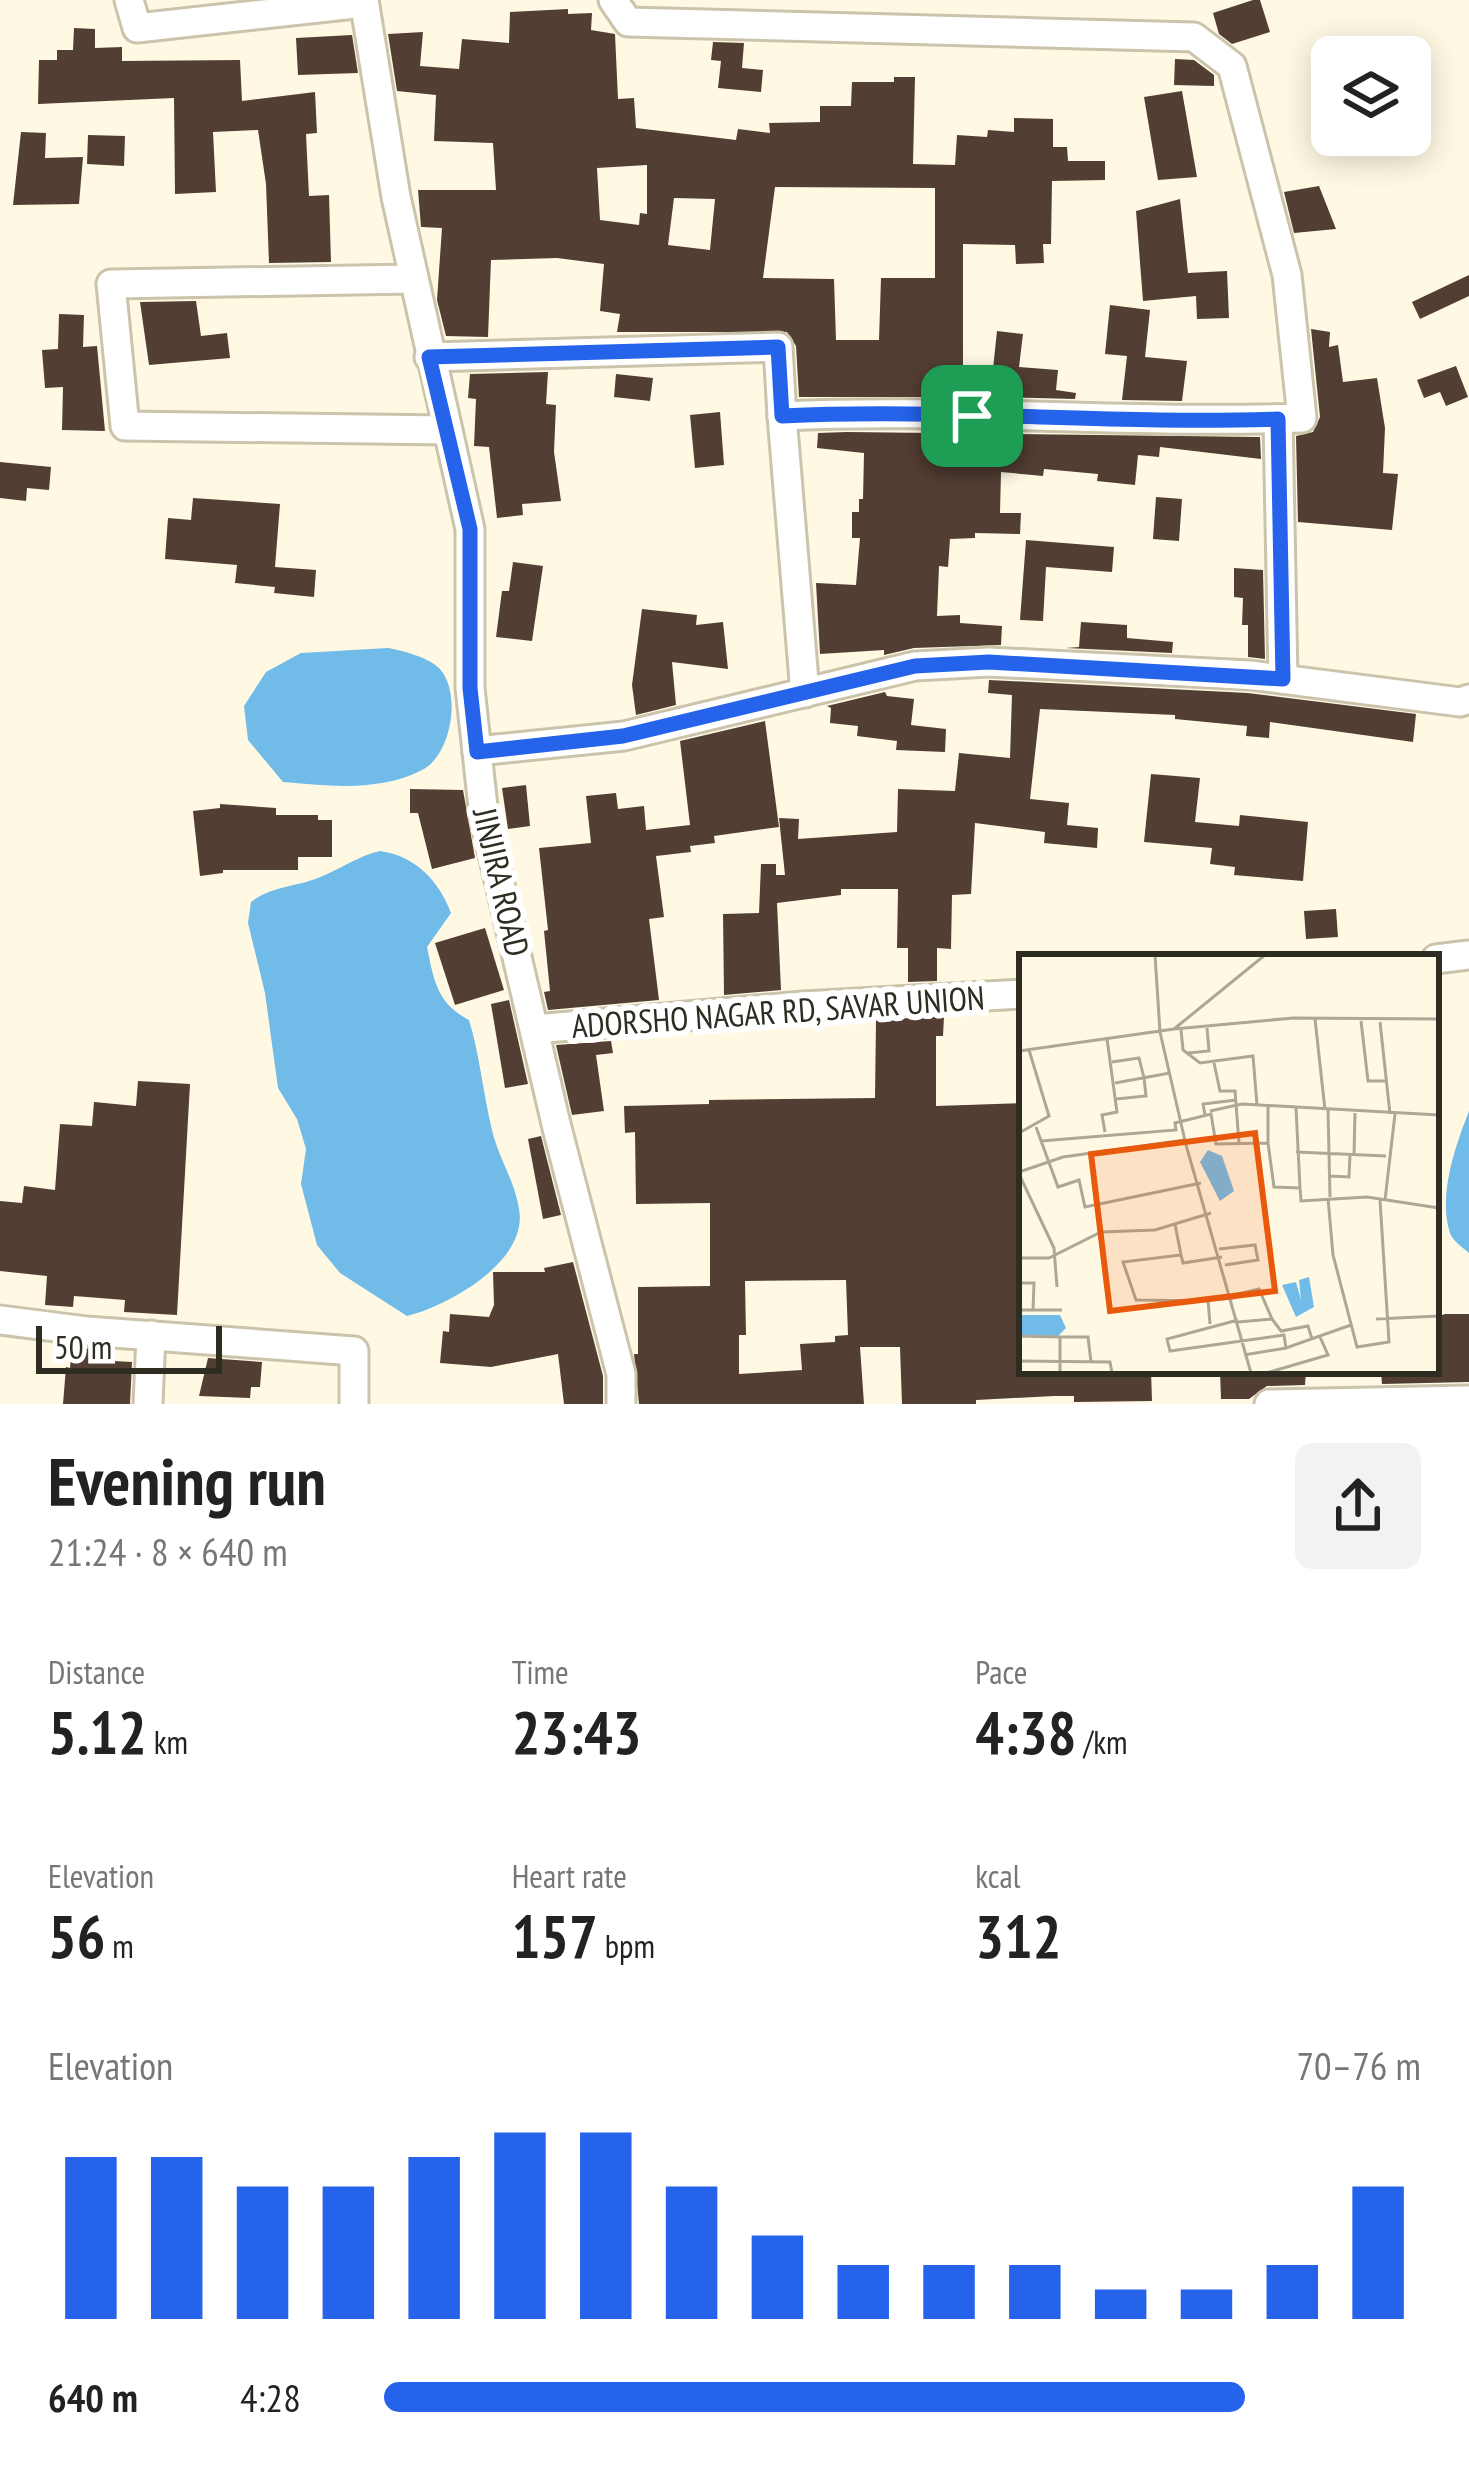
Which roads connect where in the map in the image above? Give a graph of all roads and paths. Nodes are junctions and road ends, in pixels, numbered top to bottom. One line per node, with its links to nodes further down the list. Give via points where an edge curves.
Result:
1 (129, 0): 3 (street, via 137,28)
2 (613, 0): 7 (street, via 628,22 1194,38 1232,66 1287,274 1302,418)
3 (364, 1): 4 (street, JINJIRA ROAD)
4 (413, 279): 5 (street, JINJIRA ROAD); 8 (street, via 111,284 125,427)
5 (429, 357): 6 (street, via 778,347); 8 (street, JINJIRA ROAD)
6 (782, 416): 7 (street); 10 (street)
7 (1278, 419): 9 (street)
8 (446, 430): 12 (street, JINJIRA ROAD, via 470,529)
9 (1283, 679): 10 (street, via 989,662 915,666); 11 (street)
10 (805, 693): 12 (street, via 623,736)
11 (1469, 699)
12 (477, 752): 16 (street, JINJIRA ROAD, via 484,816)
13 (1469, 955): 14 (street)
14 (1439, 959)
15 (1019, 994): 16 (street, ADORSHO NAGAR RD, SAVAR UNION)
16 (535, 1029): 22 (street, JINJIRA ROAD, via 621,1374)
17 (0, 1320): 18 (street)
18 (151, 1336): 20 (street); 21 (street, via 354,1351)
19 (1469, 1400): 23 (street)
20 (148, 1404)
21 (354, 1404)
22 (621, 1404)
23 (1269, 1404)

